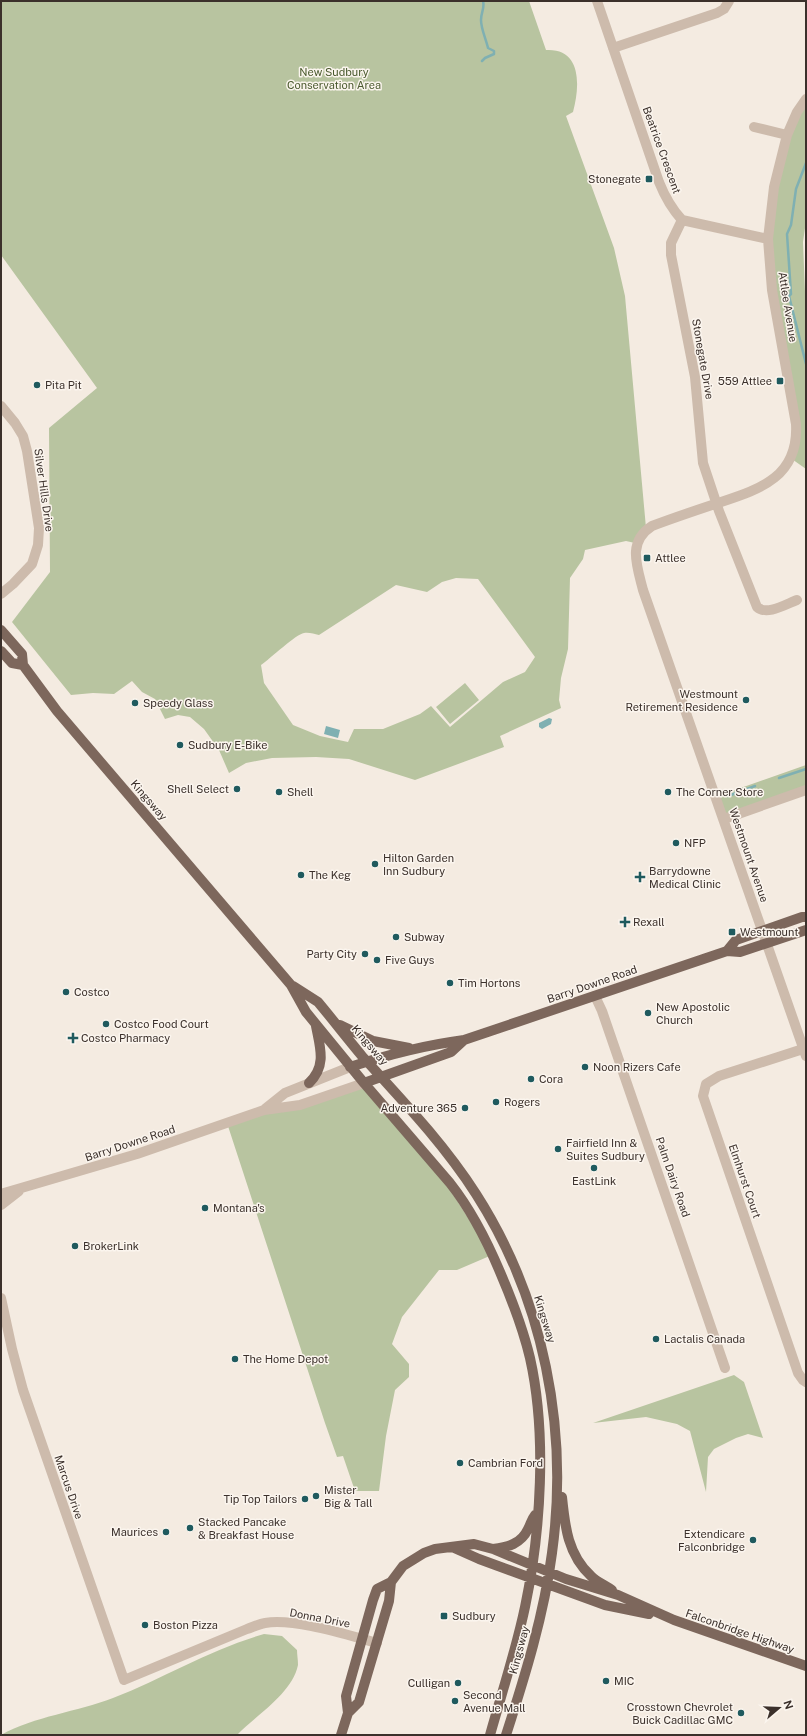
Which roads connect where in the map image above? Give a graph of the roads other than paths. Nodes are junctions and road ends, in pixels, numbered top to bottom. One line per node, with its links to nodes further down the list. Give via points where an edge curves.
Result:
1 (597, 1): 3 (street, Beatrice Crescent)
2 (729, 1): 3 (street, via 724,9 717,13)
3 (613, 48): 7 (street, Beatrice Crescent, via 659,182 670,205)
4 (806, 99): 6 (street, Attlee Avenue)
5 (754, 126): 6 (street)
6 (787, 135): 8 (street, Attlee Avenue, via 774,187)
7 (682, 220): 8 (street); 10 (street, Stonegate Drive, via 671,243 671,255 695,378 703,463)
8 (768, 239): 10 (street, Attlee Avenue, via 772,290 796,424 796,438 790,458 776,478 755,490)
9 (1, 406): 11 (street, Silver Hills Drive, via 23,436 40,528 32,564)
10 (716, 504): 12 (street, Stonegate Drive, via 757,607 760,610 770,610); 17 (street, Westmount Avenue, via 652,526 640,536 636,543 636,553 643,590)
11 (1, 594)
12 (797, 600)
13 (1, 630): 15 (main road, Kingsway, via 22,654)
14 (1, 651): 15 (main road, Kingsway, via 12,663)
15 (23, 665): 23 (main road, Kingsway, via 57,711)
16 (806, 790): 17 (street)
17 (724, 819): 20 (street, Westmount Avenue)
18 (806, 917): 20 (main road, Barry Downe Road)
19 (806, 930): 21 (main road, Barry Downe Road)
20 (762, 931): 21 (street, Westmount Avenue); 22 (main road, Barry Downe Road, via 736,940)
21 (767, 944): 22 (main road, Barry Downe Road, via 740,952); 29 (street, Westmount Avenue)
22 (727, 951): 24 (main road, Barry Downe Road)
23 (291, 985): 25 (main road, Kingsway, via 318,1002); 26 (main road, Kingsway)
24 (595, 996): 27 (main road, Barry Downe Road); 40 (street, Palm Dairy Road)
25 (334, 1022): 28 (main road, via 379,1044); 30 (main road, Kingsway)
26 (315, 1024): 31 (main road, Kingsway); 33 (main road, via 320,1063 318,1073)
27 (464, 1040): 28 (main road, Barry Downe Road); 32 (main road, Barry Downe Road, via 451,1052)
28 (421, 1048): 30 (main road, Barry Downe Road)
29 (805, 1051): 41 (street, Elmhurst Court, via 719,1076 706,1084 703,1096 798,1373)
30 (367, 1062): 31 (main road, Barry Downe Road); 32 (main road, Kingsway)
31 (350, 1067): 33 (street, Barry Downe Road); 34 (main road, Kingsway)
32 (382, 1077): 34 (main road, Barry Downe Road); 42 (main road, Kingsway, via 463,1175 492,1221 515,1269 537,1329 550,1388 557,1441)
33 (309, 1083): 35 (street, Barry Downe Road, via 285,1093)
34 (364, 1083): 35 (street, Barry Downe Road, via 300,1106); 43 (main road, Kingsway, via 463,1200 486,1240 508,1289 534,1380 539,1454)
35 (264, 1110): 36 (street, Barry Downe Road, via 130,1157)
36 (26, 1187): 37 (street, Barry Downe Road); 38 (street)
37 (1, 1194)
38 (1, 1204)
39 (1, 1298): 56 (street, Marcus Drive, via 23,1390)
40 (725, 1368)
41 (806, 1382)
42 (557, 1472): 47 (main road, Kingsway, via 555,1535); 51 (main road, via 562,1492 565,1526 574,1554 592,1577)
43 (537, 1513): 45 (main road, via 528,1530 515,1544); 46 (main road, Kingsway)
44 (451, 1546): 45 (main road, Falconbridge Highway, via 474,1544); 48 (main road, Falconbridge Highway); 49 (main road, Falconbridge Highway, via 413,1558)
45 (493, 1549): 46 (main road, Falconbridge Highway)
46 (531, 1566): 47 (main road, Falconbridge Highway); 48 (main road, Kingsway)
47 (549, 1573): 50 (main road, Kingsway); 51 (main road, Falconbridge Highway)
48 (530, 1578): 50 (main road, Falconbridge Highway); 59 (main road, Kingsway, via 518,1635)
49 (391, 1582): 53 (main road, via 377,1589); 54 (main road, via 389,1601)
50 (547, 1585): 52 (main road, Falconbridge Highway, via 613,1607); 60 (main road, Kingsway, via 530,1656)
51 (618, 1595): 52 (main road, Falconbridge Highway)
52 (666, 1617): 55 (main road, Falconbridge Highway)
53 (362, 1639): 54 (street, Donna Drive); 56 (street, Donna Drive, via 302,1625 265,1623 247,1628); 57 (main road, via 346,1696)
54 (377, 1643): 57 (main road, via 359,1702)
55 (806, 1666)
56 (124, 1680)
57 (348, 1713): 58 (main road)
58 (341, 1735)
59 (490, 1735)
60 (506, 1735)

